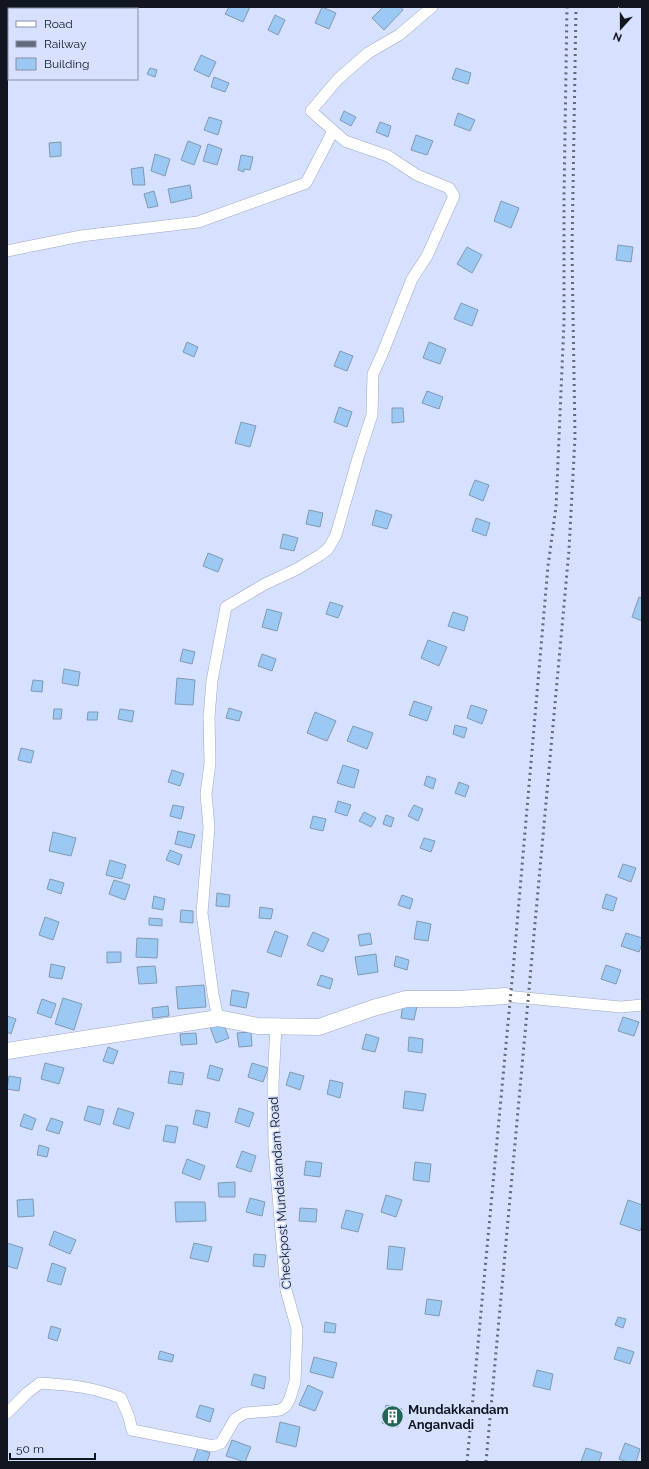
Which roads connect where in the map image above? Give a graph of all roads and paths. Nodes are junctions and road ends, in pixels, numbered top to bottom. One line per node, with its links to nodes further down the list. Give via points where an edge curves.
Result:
1 (432, 7): 2 (street, via 399,35 368,53 338,79 311,111)
2 (333, 131): 3 (street, via 306,183 198,222 81,236); 6 (street, via 345,141 388,156 417,175 449,188 454,196 427,256 412,279 373,374 372,415 336,536 328,549 320,555 226,607 209,717 210,763 206,794 209,828 202,913)
3 (7, 251)
4 (506, 996): 5 (street, via 621,1007); 7 (street, via 406,999 319,1027)
5 (642, 1005)
6 (218, 1018): 7 (street, via 258,1026); 8 (street)
7 (276, 1026): 9 (street, Checkpost Mundakandam Road, via 273,1084 274,1149 286,1290 297,1329 294,1382 286,1406 280,1410 246,1413 235,1419 221,1443 213,1446 132,1430 121,1398 80,1386 40,1383)
8 (7, 1051)
9 (7, 1413)

